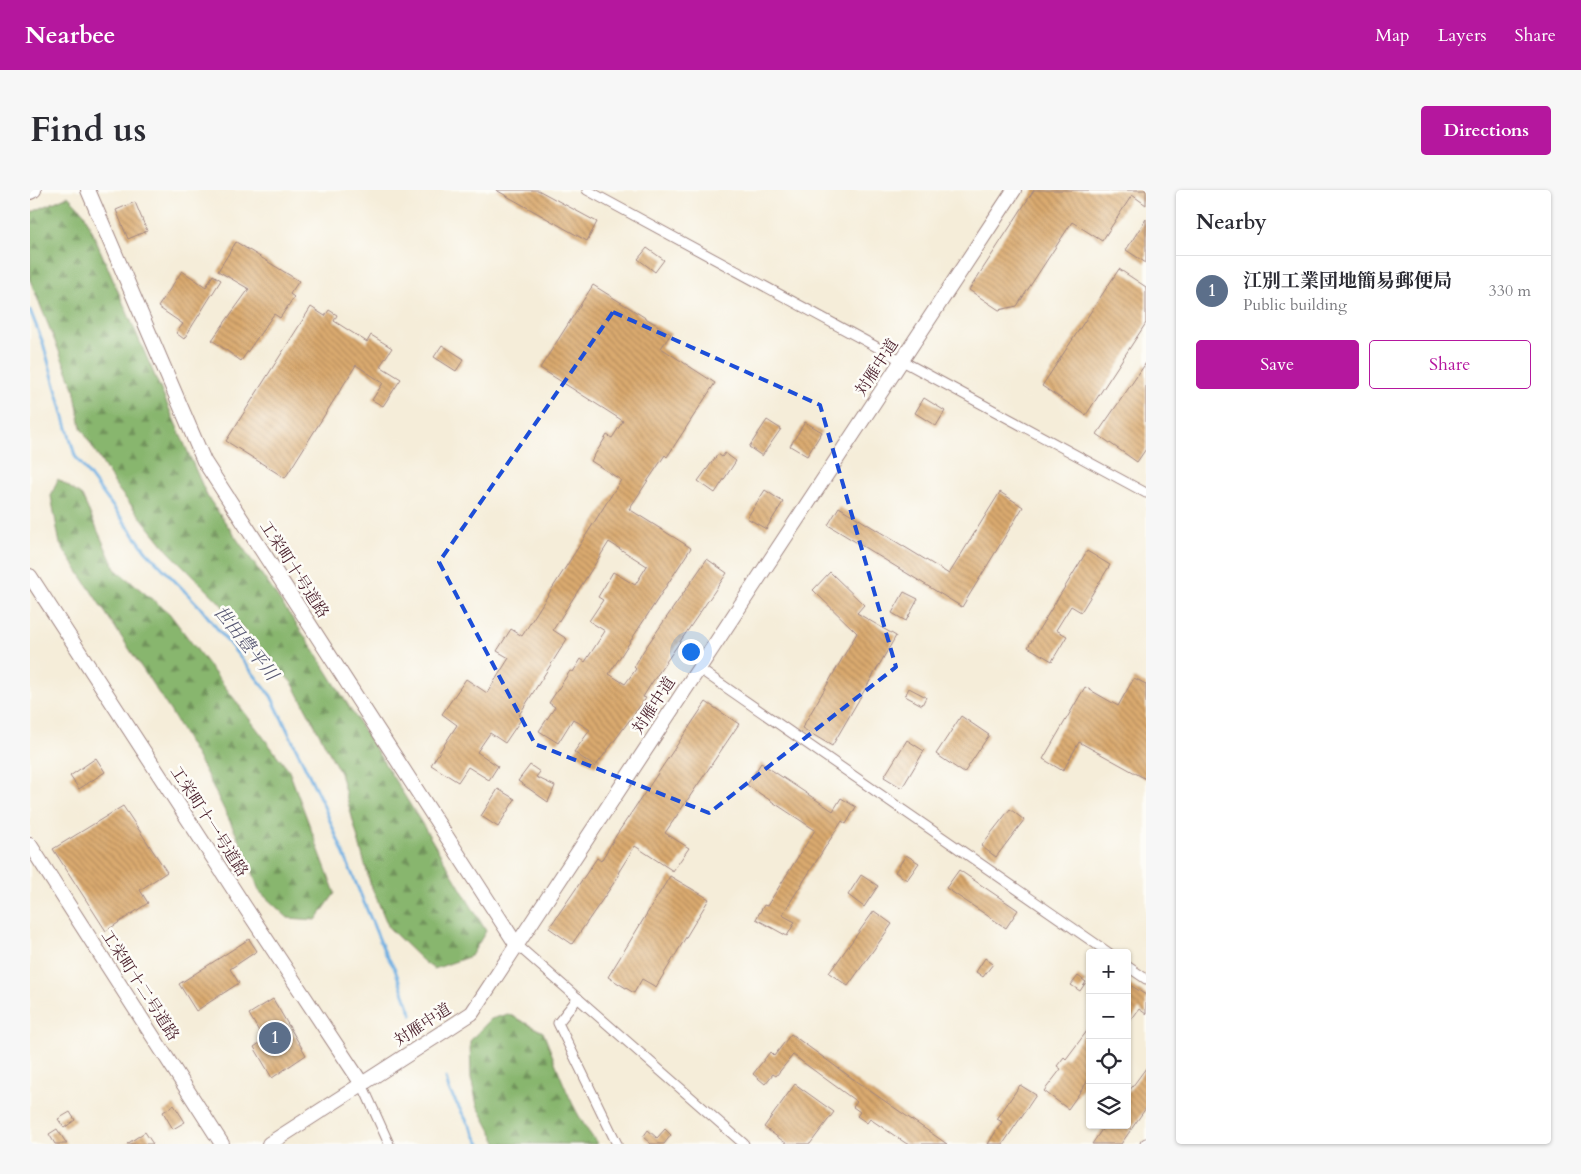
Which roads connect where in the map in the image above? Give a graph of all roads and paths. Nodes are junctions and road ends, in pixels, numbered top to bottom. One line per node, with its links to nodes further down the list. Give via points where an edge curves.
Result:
1 (34, 190): 5 (street)
2 (88, 190): 11 (street, 工栄町十号道路, via 204,461)
3 (587, 190): 6 (street)
4 (1014, 190): 6 (street, 対雁中道)
5 (30, 192)
6 (902, 360): 7 (street); 9 (street, 対雁中道)
7 (1146, 493)
8 (30, 576): 16 (street, 工栄町十一号道路)
9 (698, 668): 11 (street, 対雁中道); 12 (street)
10 (30, 845): 17 (street, 工栄町十二号道路)
11 (516, 944): 15 (street); 16 (street, 対雁中道, via 472,1013)
12 (1103, 949)
13 (1131, 969): 14 (street)
14 (1146, 979)
15 (578, 998): 20 (street, via 558,1023); 21 (street)
16 (362, 1084): 18 (street, 対雁中道); 19 (street)
17 (222, 1144)
18 (269, 1144)
19 (389, 1144)
20 (617, 1144)
21 (744, 1144)

